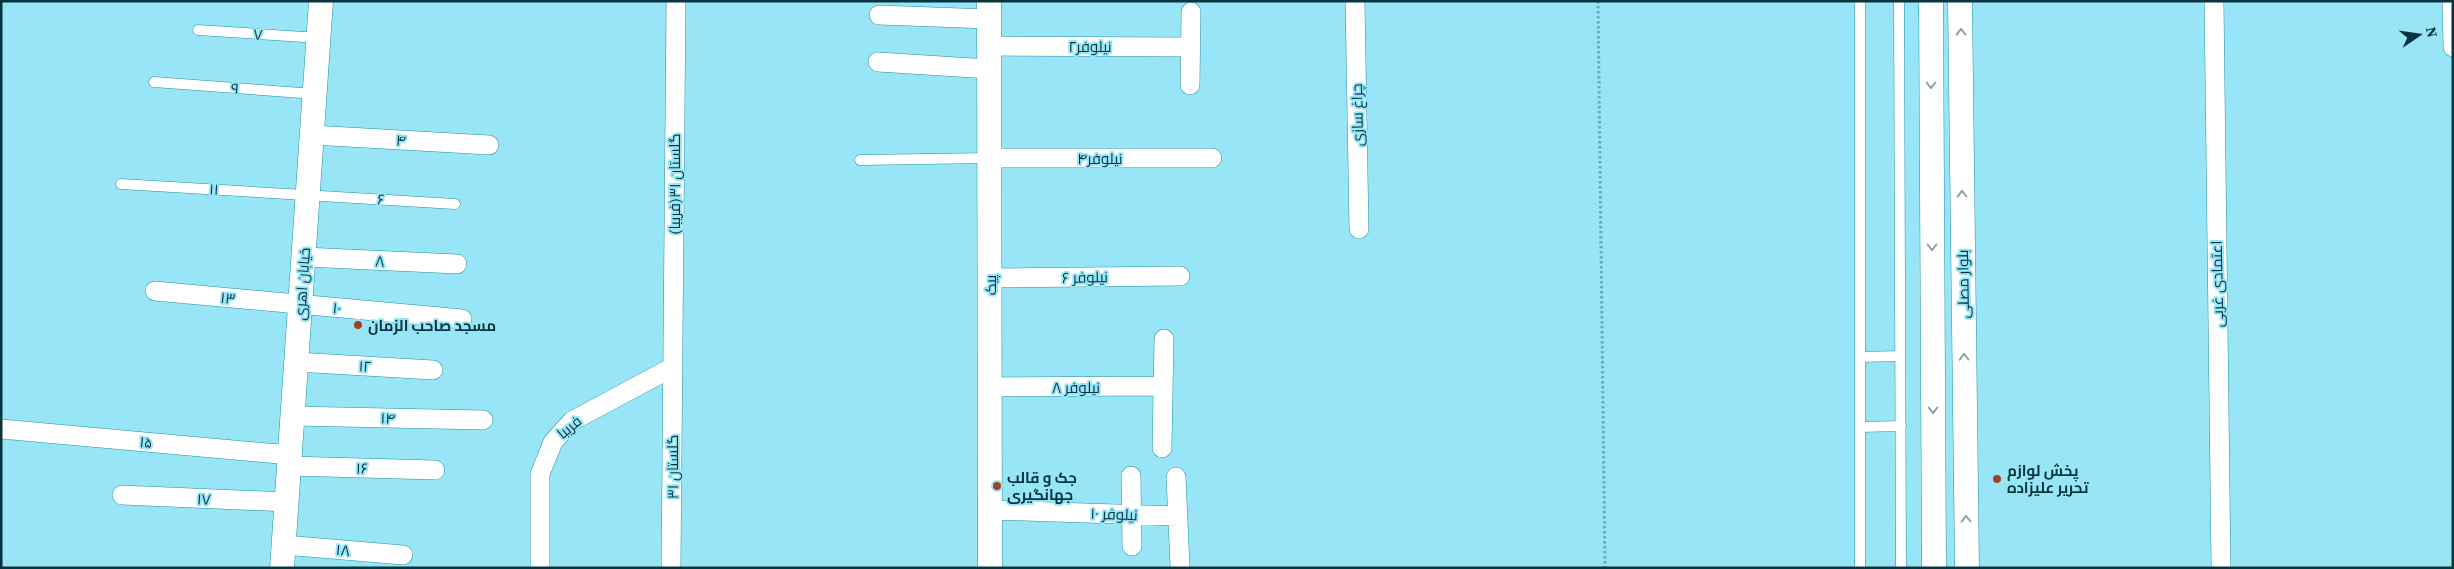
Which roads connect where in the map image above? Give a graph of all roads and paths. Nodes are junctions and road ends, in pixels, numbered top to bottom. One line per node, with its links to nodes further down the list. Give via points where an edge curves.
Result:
1 (321, 1): 15 (street, خیابان اهری)
2 (676, 1): 43 (street, گلستان ۳۱(فریبا))
3 (1355, 1): 31 (street, چراغ سازی)
4 (1598, 1): 70 (path)
5 (1860, 1): 41 (lane)
6 (1899, 1): 40 (lane)
7 (1931, 1): 73 (street, بلوار مصلی, one-way to 73)
8 (1960, 1): 74 (street, بلوار مصلی, one-way to 8)
9 (2214, 1): 75 (street, اعتمادی غربی)
10 (2452, 1): 17 (street)
11 (989, 10): 13 (street); 18 (street, پیک)
12 (1191, 12): 16 (street)
13 (879, 15)
14 (198, 30): 15 (lane, ۷)
15 (319, 38): 22 (street, خیابان اهری)
16 (1191, 47): 18 (street, نیلوفر۲); 21 (street)
17 (2453, 47)
18 (989, 57): 19 (street, نیلوفر۲); 25 (street, پیک)
19 (878, 62)
20 (154, 82): 22 (lane, ۹)
21 (1190, 85)
22 (315, 94): 23 (street, خیابان اهری)
23 (312, 135): 24 (street, ۴); 29 (street, خیابان اهری)
24 (489, 145)
25 (989, 158): 26 (street, نیلوفر۴); 27 (lane); 35 (street, پیک)
26 (1212, 158)
27 (860, 160)
28 (121, 184): 29 (lane, ۱۱)
29 (308, 194): 30 (lane, ۶); 32 (street, خیابان اهری)
30 (455, 204)
31 (1359, 229)
32 (304, 257): 33 (street, ۸); 37 (street, خیابان اهری)
33 (458, 264)
34 (1180, 276): 35 (street, نیلوفر ۶)
35 (990, 278): 46 (street, پیک)
36 (155, 290): 37 (street, ۱۳)
37 (300, 305): 38 (street, ۱۰); 42 (street, خیابان اهری)
38 (462, 319)
39 (1164, 339): 45 (street)
40 (1900, 356): 41 (lane); 49 (lane)
41 (1860, 357): 50 (lane)
42 (296, 362): 44 (street, ۱۲); 47 (street, خیابان اهری)
43 (673, 367): 67 (street, فریبا, via 572,421 553,442 540,474); 68 (street, گلستان ۳۱)
44 (433, 370)
45 (1163, 386): 46 (street, نیلوفر ۸); 52 (street)
46 (990, 387): 59 (street, پیک)
47 (293, 416): 48 (street, ۱۴); 53 (street, خیابان اهری)
48 (484, 420)
49 (1900, 426): 50 (lane); 72 (lane)
50 (1860, 427): 71 (lane)
51 (1, 429): 53 (street, ۱۵)
52 (1162, 448)
53 (290, 461): 54 (street, ۱۶); 58 (street, خیابان اهری)
54 (435, 470)
55 (1132, 476): 60 (street)
56 (1176, 477): 61 (street)
57 (122, 495): 58 (street, ۱۷)
58 (287, 502): 62 (street, خیابان اهری)
59 (990, 510): 60 (street, نیلوفر ۱۰); 69 (street, پیک)
60 (1132, 514): 61 (street, نیلوفر ۱۰); 63 (street)
61 (1178, 516): 65 (street)
62 (284, 544): 64 (street, ۱۸); 66 (street, خیابان اهری)
63 (1132, 546)
64 (403, 555)
65 (1180, 566)
66 (282, 568)
67 (540, 568)
68 (671, 568)
69 (990, 568)
70 (1605, 568)
71 (1860, 568)
72 (1901, 568)
73 (1934, 568)
74 (1967, 568)
75 (2220, 568)

